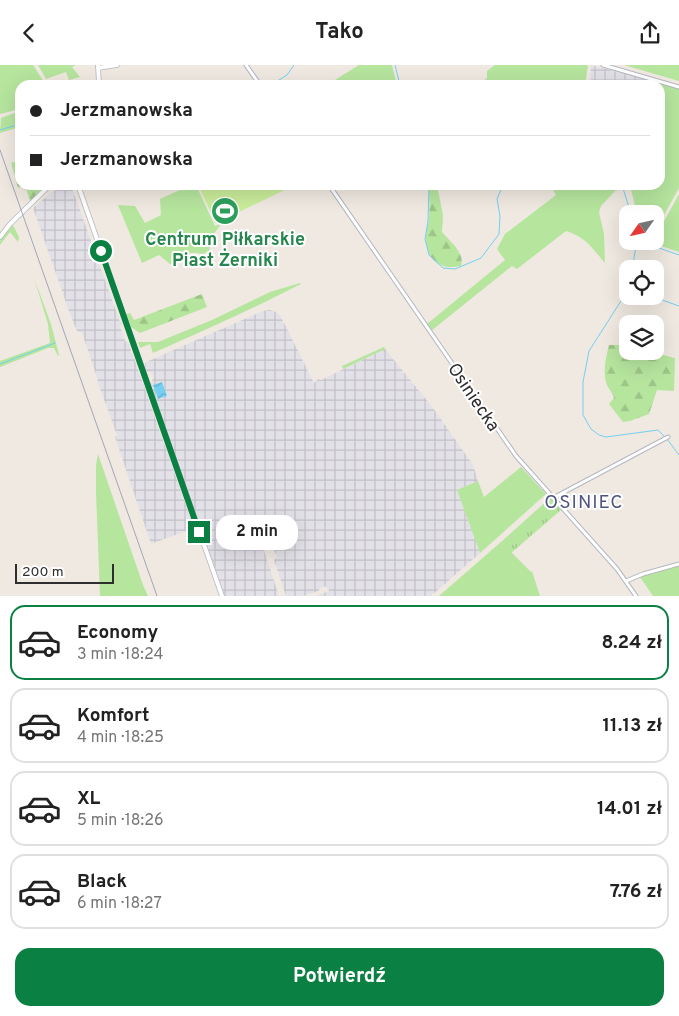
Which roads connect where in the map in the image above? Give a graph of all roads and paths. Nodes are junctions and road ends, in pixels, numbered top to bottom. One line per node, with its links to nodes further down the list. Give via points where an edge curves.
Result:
1 (117, 65): 4 (street)
2 (246, 65): 6 (street)
3 (603, 65): 7 (street)
4 (98, 67): 5 (street)
5 (99, 80)
6 (256, 80)
7 (655, 80)
8 (665, 83): 9 (street)
9 (679, 87)
10 (45, 190): 13 (street)
11 (80, 190): 18 (street)
12 (332, 190): 15 (street, Osiniecka, via 505,442)
13 (0, 237)
14 (668, 437): 15 (street)
15 (553, 498): 17 (street, Osiniecka)
16 (679, 564): 17 (street)
17 (626, 581): 19 (street, Osiniecka)
18 (222, 596)
19 (636, 596)

